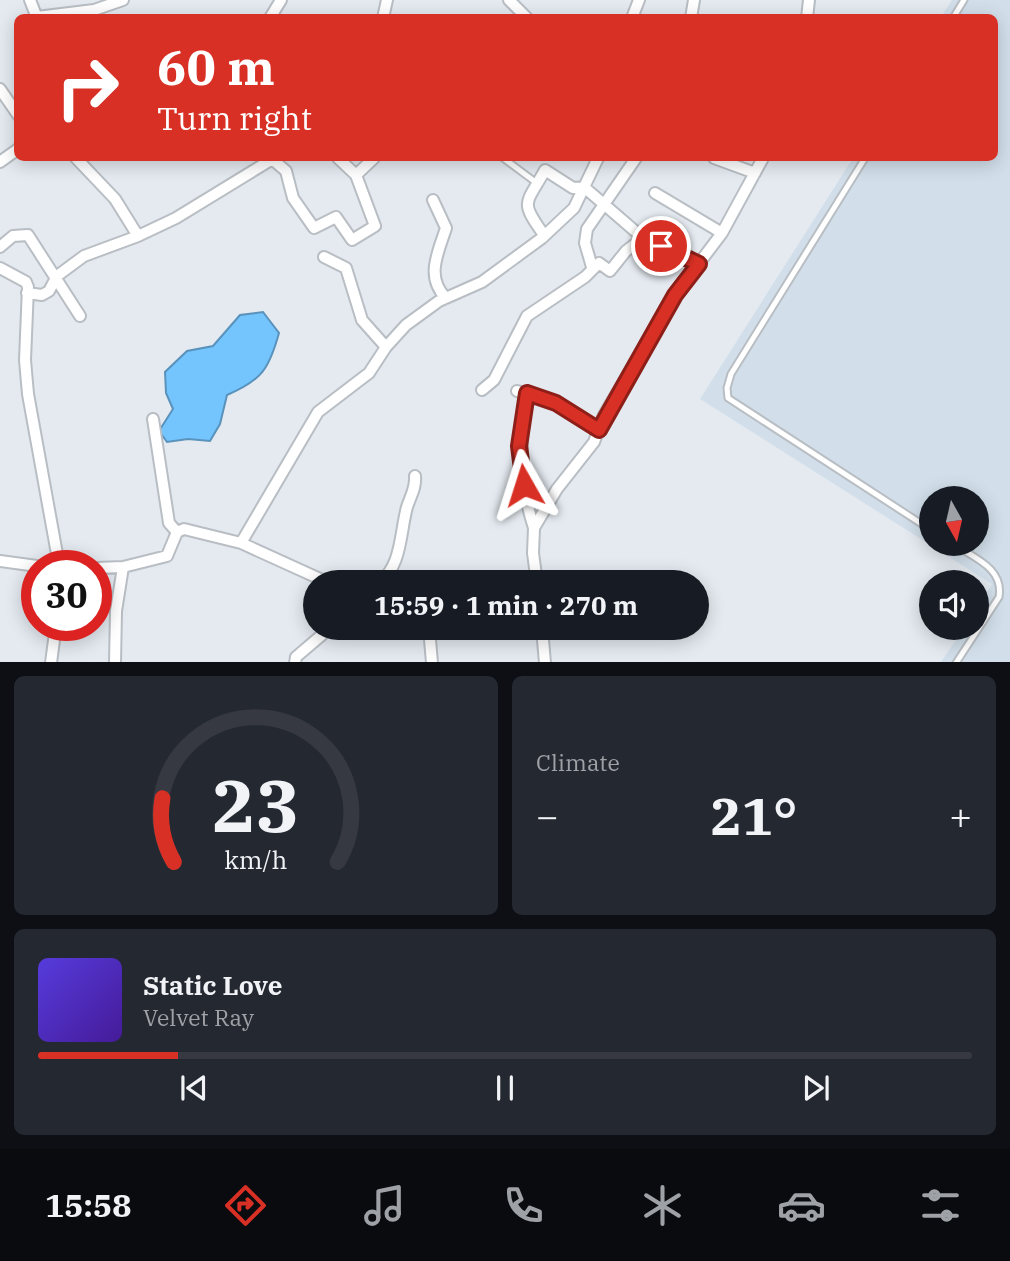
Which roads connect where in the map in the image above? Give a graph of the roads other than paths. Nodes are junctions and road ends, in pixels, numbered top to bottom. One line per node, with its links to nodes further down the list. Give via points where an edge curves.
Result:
1 (123, 0): 3 (street)
2 (509, 0): 4 (street)
3 (61, 14)
4 (523, 14)
5 (0, 89): 6 (street)
6 (14, 108)
7 (79, 161): 27 (street, via 116,198)
8 (268, 161): 27 (street)
9 (276, 161): 19 (street, via 286,171 293,198 314,228 337,217 352,240 375,226)
10 (341, 161): 19 (street)
11 (371, 161): 19 (street)
12 (507, 161): 20 (lane)
13 (597, 161): 21 (street)
14 (634, 161): 24 (street)
15 (722, 161): 18 (street)
16 (761, 161): 18 (street)
17 (863, 161): 43 (lane, via 731,374 728,398)
18 (755, 173): 25 (street)
19 (356, 175)
20 (538, 184): 21 (street, via 545,170 573,188); 26 (street, via 526,202)
21 (584, 187): 24 (street); 26 (street, via 574,208)
22 (655, 193): 25 (street)
23 (433, 200): 36 (street, via 446,228 434,267 436,288)
24 (606, 205): 28 (street); 32 (street, via 587,229 585,243)
25 (722, 233): 31 (street)
26 (544, 235): 36 (street, via 482,282)
27 (138, 236): 34 (street, via 84,256)
28 (643, 238): 31 (street); 32 (street, via 610,271 599,263)
29 (0, 247): 34 (street, via 13,236 28,235)
30 (324, 257): 38 (street, via 346,268 362,320)
31 (699, 264): 41 (street, via 675,295)
32 (592, 267): 39 (street, via 585,277 527,316 494,380)
33 (0, 268): 35 (street, via 26,282)
34 (57, 276): 35 (street, via 42,295); 37 (street)
35 (27, 293): 47 (street, via 28,394)
36 (446, 298): 38 (street, via 406,325)
37 (80, 316)
38 (386, 347): 46 (street, via 369,373 318,412)
39 (482, 390)
40 (153, 419): 45 (street, via 169,523)
41 (599, 430): 44 (street); 44 (street, via 556,403 522,392 519,446)
42 (415, 475): 53 (street, via 401,544)
43 (919, 522)
44 (534, 528): 54 (street)
45 (177, 532): 46 (street, via 184,529); 52 (street, via 167,556)
46 (241, 543): 55 (street)
47 (56, 550)
48 (972, 556): 65 (lane, via 992,569 1001,586 999,597)
49 (0, 561): 50 (street)
50 (21, 564)
51 (112, 567): 52 (street)
52 (123, 567): 61 (street)
53 (390, 570)
54 (535, 570)
55 (303, 571)
56 (316, 640): 62 (street)
57 (430, 640): 63 (street)
58 (543, 640): 64 (street)
59 (54, 641): 60 (street)
60 (51, 662)
61 (114, 662)
62 (295, 662)
63 (432, 662)
64 (545, 662)
65 (957, 662)

